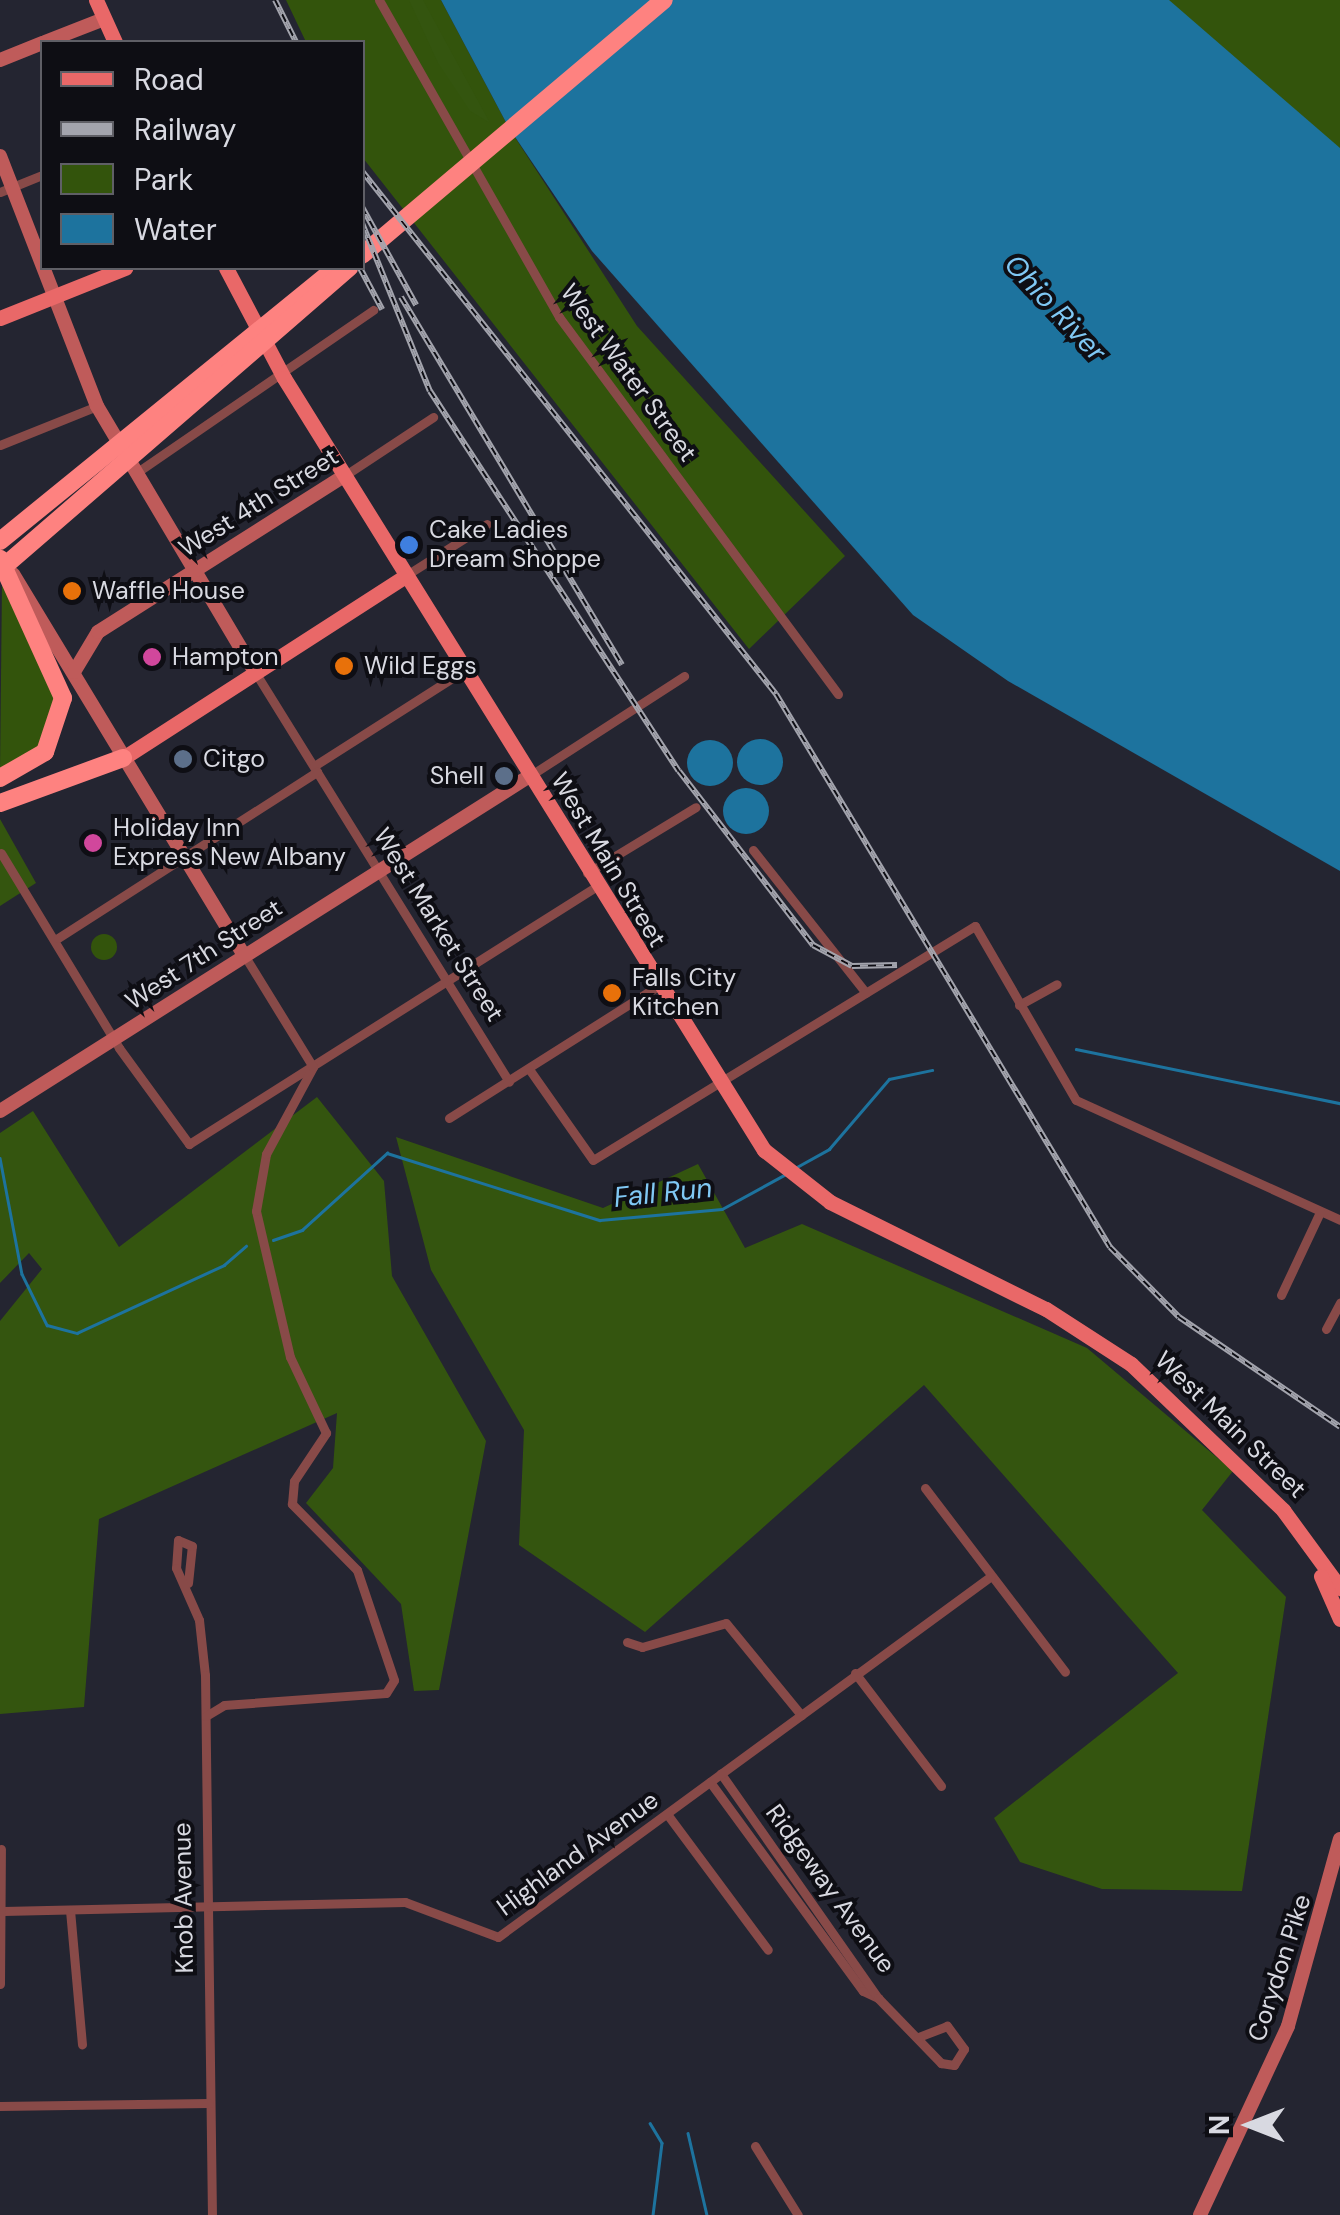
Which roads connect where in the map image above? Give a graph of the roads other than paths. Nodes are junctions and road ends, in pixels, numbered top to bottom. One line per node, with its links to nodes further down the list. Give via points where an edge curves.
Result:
1 (96, 0): 4 (main road)
2 (662, 0): 11 (highway)
3 (380, 3): 38 (street, West Water Street, via 559,317)
4 (109, 31): 5 (street)
5 (60, 40)
6 (40, 45): 7 (street)
7 (0, 60)
8 (0, 156): 10 (street, West Market Street)
9 (40, 176): 10 (street)
10 (2, 188): 17 (street, West Market Street)
11 (365, 249)
12 (120, 270): 17 (main road)
13 (227, 270): 22 (main road, West Main Street)
14 (334, 270): 18 (highway)
15 (345, 270): 18 (highway)
16 (346, 270): 21 (highway)
17 (52, 297): 20 (main road); 23 (street, West Market Street)
18 (303, 301): 21 (highway)
19 (373, 310): 22 (street)
20 (0, 318)
21 (229, 367): 29 (highway)
22 (284, 378): 26 (street); 27 (main road, West Main Street)
23 (96, 406): 25 (street); 26 (street, West Market Street)
24 (434, 417): 27 (street, West 4th Street)
25 (0, 444)
26 (134, 474): 32 (street, West Market Street)
27 (344, 476): 32 (street, West 4th Street); 33 (main road, West Main Street)
28 (487, 524): 33 (street)
29 (15, 541): 30 (highway); 31 (highway)
30 (0, 560): 35 (street); 39 (highway, via 61,684)
31 (0, 570)
32 (194, 572): 35 (street, West 4th Street, via 94,635); 36 (street, West Market Street)
33 (405, 576): 34 (main road, West Main Street); 36 (main road)
34 (463, 671): 41 (street); 42 (main road, West Main Street)
35 (74, 672): 39 (highway, via 66,730); 40 (street)
36 (254, 672): 40 (main road); 41 (street, West Market Street)
37 (684, 676): 42 (street, West 7th Street)
38 (838, 694)
39 (45, 752): 43 (highway)
40 (123, 758): 44 (highway); 48 (street)
41 (315, 769): 48 (street); 49 (street, West Market Street)
42 (528, 777): 49 (street, West 7th Street); 50 (main road, West Main Street)
43 (0, 778)
44 (0, 803)
45 (696, 807): 50 (street)
46 (753, 850): 56 (street)
47 (2, 853): 51 (street)
48 (184, 857): 51 (street); 52 (street)
49 (379, 873): 52 (street, West 7th Street); 53 (street, West Market Street)
50 (591, 880): 53 (street); 55 (main road, West Main Street)
51 (58, 938): 58 (street)
52 (244, 955): 58 (street, West 7th Street); 59 (street)
53 (447, 982): 59 (street); 61 (street, West Market Street)
54 (1057, 984): 57 (street)
55 (656, 987): 60 (street); 62 (main road, West Main Street)
56 (866, 994): 57 (street, via 975,926); 62 (street)
57 (1019, 1006): 65 (street, via 1062,1084 1094,1114)
58 (113, 1040): 59 (street, via 189,1144); 63 (street, West 7th Street)
59 (313, 1067): 80 (street, via 266,1154 257,1225 290,1357 326,1433 294,1481 292,1504 368,1590 391,1653 390,1692 224,1705)
60 (529, 1069): 61 (street); 62 (street, via 593,1160)
61 (508, 1082): 64 (street)
62 (717, 1086): 71 (main road, West Main Street, via 764,1150 808,1189 1105,1346 1213,1437)
63 (0, 1111)
64 (449, 1118)
65 (1320, 1212): 66 (street); 67 (street)
66 (1340, 1220)
67 (1281, 1295)
68 (1340, 1303): 69 (street)
69 (1326, 1329)
70 (925, 1488): 72 (street)
71 (1315, 1554): 74 (main road, West Main Street); 75 (main road)
72 (991, 1576): 77 (street); 78 (street, Highland Avenue)
73 (188, 1583): 80 (street, Knob Avenue, via 203,1639)
74 (1340, 1588)
75 (1340, 1619)
76 (627, 1642): 79 (street, via 642,1647 726,1624)
77 (1065, 1672)
78 (855, 1673): 79 (street, Highland Avenue); 83 (street)
79 (801, 1715): 81 (street, Highland Avenue)
80 (206, 1716): 87 (street, Knob Avenue)
81 (721, 1774): 82 (street, Highland Avenue); 92 (street, Ridgeway Avenue)
82 (710, 1782): 84 (street, Highland Avenue); 92 (street, Ridgeway Avenue, via 867,1996)
83 (941, 1786)
84 (666, 1814): 87 (street, Highland Avenue, via 498,1936 405,1902); 90 (street)
85 (1340, 1838): 100 (street, Corydon Pike, via 1288,2026)
86 (2, 1849): 89 (street)
87 (204, 1909): 88 (street, Highland Avenue); 95 (street, Knob Avenue)
88 (70, 1910): 89 (street, Highland Avenue); 94 (street)
89 (3, 1911): 91 (street)
90 (768, 1950)
91 (0, 1984)
92 (878, 1998): 93 (street, via 904,2035)
93 (918, 2037): 93 (street, via 947,2065 964,2049 947,2026)
94 (82, 2044)
95 (209, 2103): 96 (street); 98 (street, Knob Avenue)
96 (0, 2106)
97 (755, 2146): 99 (street)
98 (212, 2215)
99 (798, 2215)
100 (1200, 2215)

